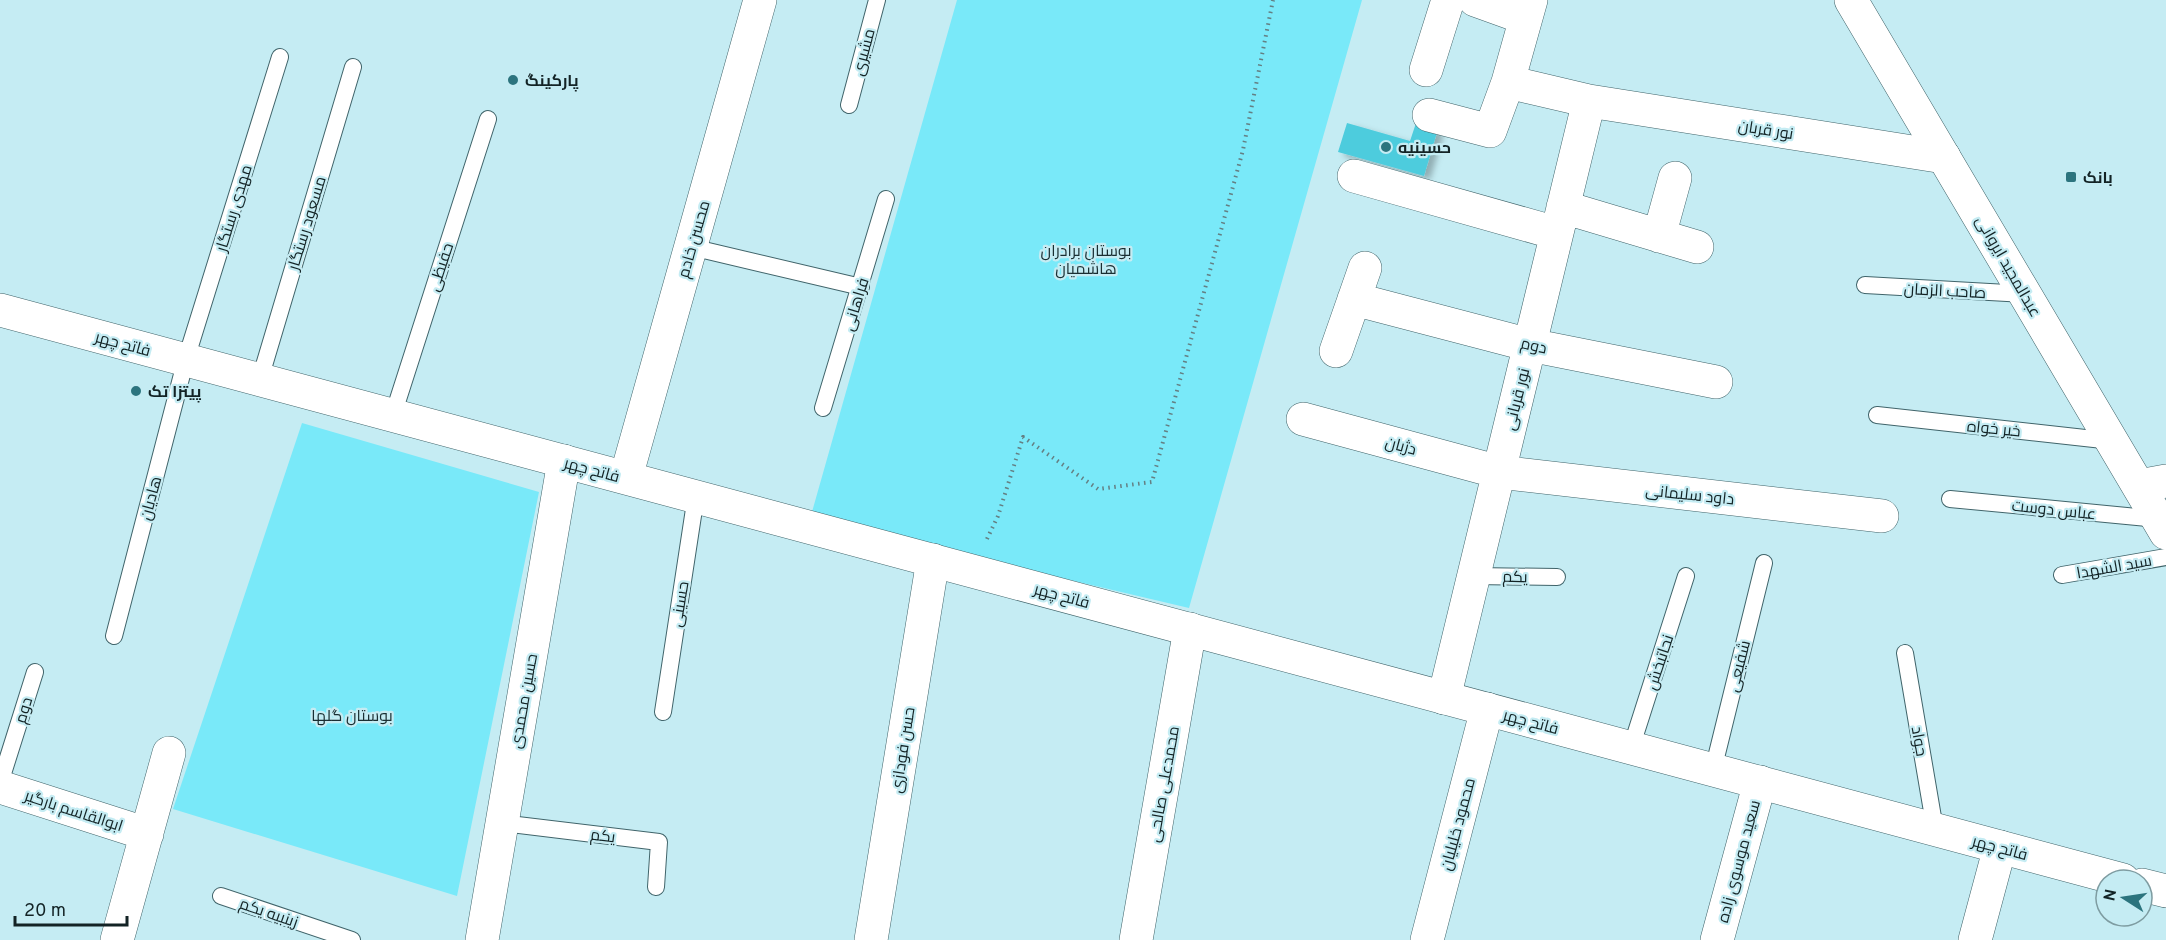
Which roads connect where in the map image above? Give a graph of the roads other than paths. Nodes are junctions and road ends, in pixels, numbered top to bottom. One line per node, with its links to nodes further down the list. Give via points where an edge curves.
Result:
1 (760, 0): 21 (street, محسن خادم)
2 (877, 0): 12 (lane, مشیری)
3 (1448, 0): 9 (street)
4 (1474, 0): 6 (street)
5 (1851, 0): 15 (street, عبدالمجید ایروانی)
6 (1528, 9): 10 (street)
7 (280, 57): 31 (lane, مهدی رستگار)
8 (353, 67): 32 (lane, مسعود رستگار)
9 (1426, 70)
10 (1508, 82): 11 (street, نور قربان); 13 (street, via 1490,131)
11 (1589, 101): 15 (street, نور قربان); 19 (street, نور قربانی)
12 (849, 105)
13 (1430, 115)
14 (488, 118): 35 (lane, حفیظی)
15 (1944, 157): 26 (street, عبدالمجید ایروانی)
16 (1354, 176): 19 (street)
17 (1676, 178): 20 (street)
18 (886, 199): 25 (lane, فراهانی)
19 (1560, 220): 20 (street); 29 (street, نور قربانی)
20 (1659, 236): 22 (street)
21 (691, 247): 25 (lane); 41 (street, محسن خادم)
22 (1697, 247)
23 (1365, 268): 27 (street)
24 (1865, 285): 26 (lane, صاحب الزمان)
25 (861, 286): 34 (lane, فراهانی)
26 (2025, 294): 38 (street, عبدالمجید ایروانی)
27 (1354, 298): 29 (street, دوم); 30 (street)
28 (0, 310): 31 (street, فاتح چهر)
29 (1530, 345): 33 (street, دوم); 40 (street, نور قربانی)
30 (1336, 351)
31 (186, 360): 32 (street, فاتح چهر); 55 (lane, هادیان)
32 (260, 379): 35 (street, فاتح چهر)
33 (1716, 382)
34 (824, 408)
35 (393, 415): 39 (street, فاتح چهر)
36 (1877, 415): 38 (lane, خیر خواه)
37 (1303, 419): 40 (street, دژبان)
38 (2112, 441): 42 (street, عبدالمجید ایروانی)
39 (564, 461): 41 (street, فاتح چهر); 66 (street, حسین محمدی)
40 (1499, 472): 45 (street, داود سلیمانی); 51 (street, نور قربانی)
41 (626, 477): 43 (street, فاتح چهر)
42 (2152, 483): 46 (street, عبدالمجید ایروانی)
43 (696, 496): 48 (street, فاتح چهر); 60 (lane, حسینی)
44 (1950, 499): 46 (lane, عباس دوست)
45 (1882, 516)
46 (2162, 526)
47 (2166, 556): 50 (lane, سید الشهدا)
48 (933, 560): 54 (street, فاتح چهر); 76 (street, حسن فودازی)
49 (1764, 563): 63 (lane, شفیعی)
50 (2062, 575)
51 (1473, 576): 53 (lane, یکم); 58 (street, نور قربانی)
52 (1686, 576): 61 (lane, نجاتبخش)
53 (1557, 577)
54 (1190, 629): 58 (street, فاتح چهر); 77 (street, محمدعلی صالحی)
55 (114, 636)
56 (1905, 653): 67 (lane, جواد)
57 (35, 672): 65 (lane, دوم)
58 (1444, 698): 59 (street, فاتح چهر)
59 (1487, 709): 61 (street, فاتح چهر); 78 (street, محمود خلیلیان)
60 (663, 712)
61 (1631, 748): 63 (street, فاتح چهر)
62 (169, 753): 68 (street)
63 (1713, 770): 64 (street, فاتح چهر)
64 (1760, 782): 67 (street, فاتح چهر); 79 (street, سعید موسوی زاده)
65 (0, 785): 68 (street, ابوالقاسم بارگیر)
66 (502, 823): 71 (lane, یکم, via 659,842); 75 (street, حسین محمدی)
67 (1935, 829): 69 (street, فاتح چهر)
68 (147, 834): 73 (street)
69 (2000, 847): 70 (street, فاتح چهر); 80 (street)
70 (2094, 872)
71 (656, 887)
72 (221, 896): 74 (lane, زینبیه یکم)
73 (117, 940)
74 (352, 940)
75 (482, 940)
76 (871, 940)
77 (1136, 940)
78 (1427, 940)
79 (1717, 940)
80 (1975, 940)

